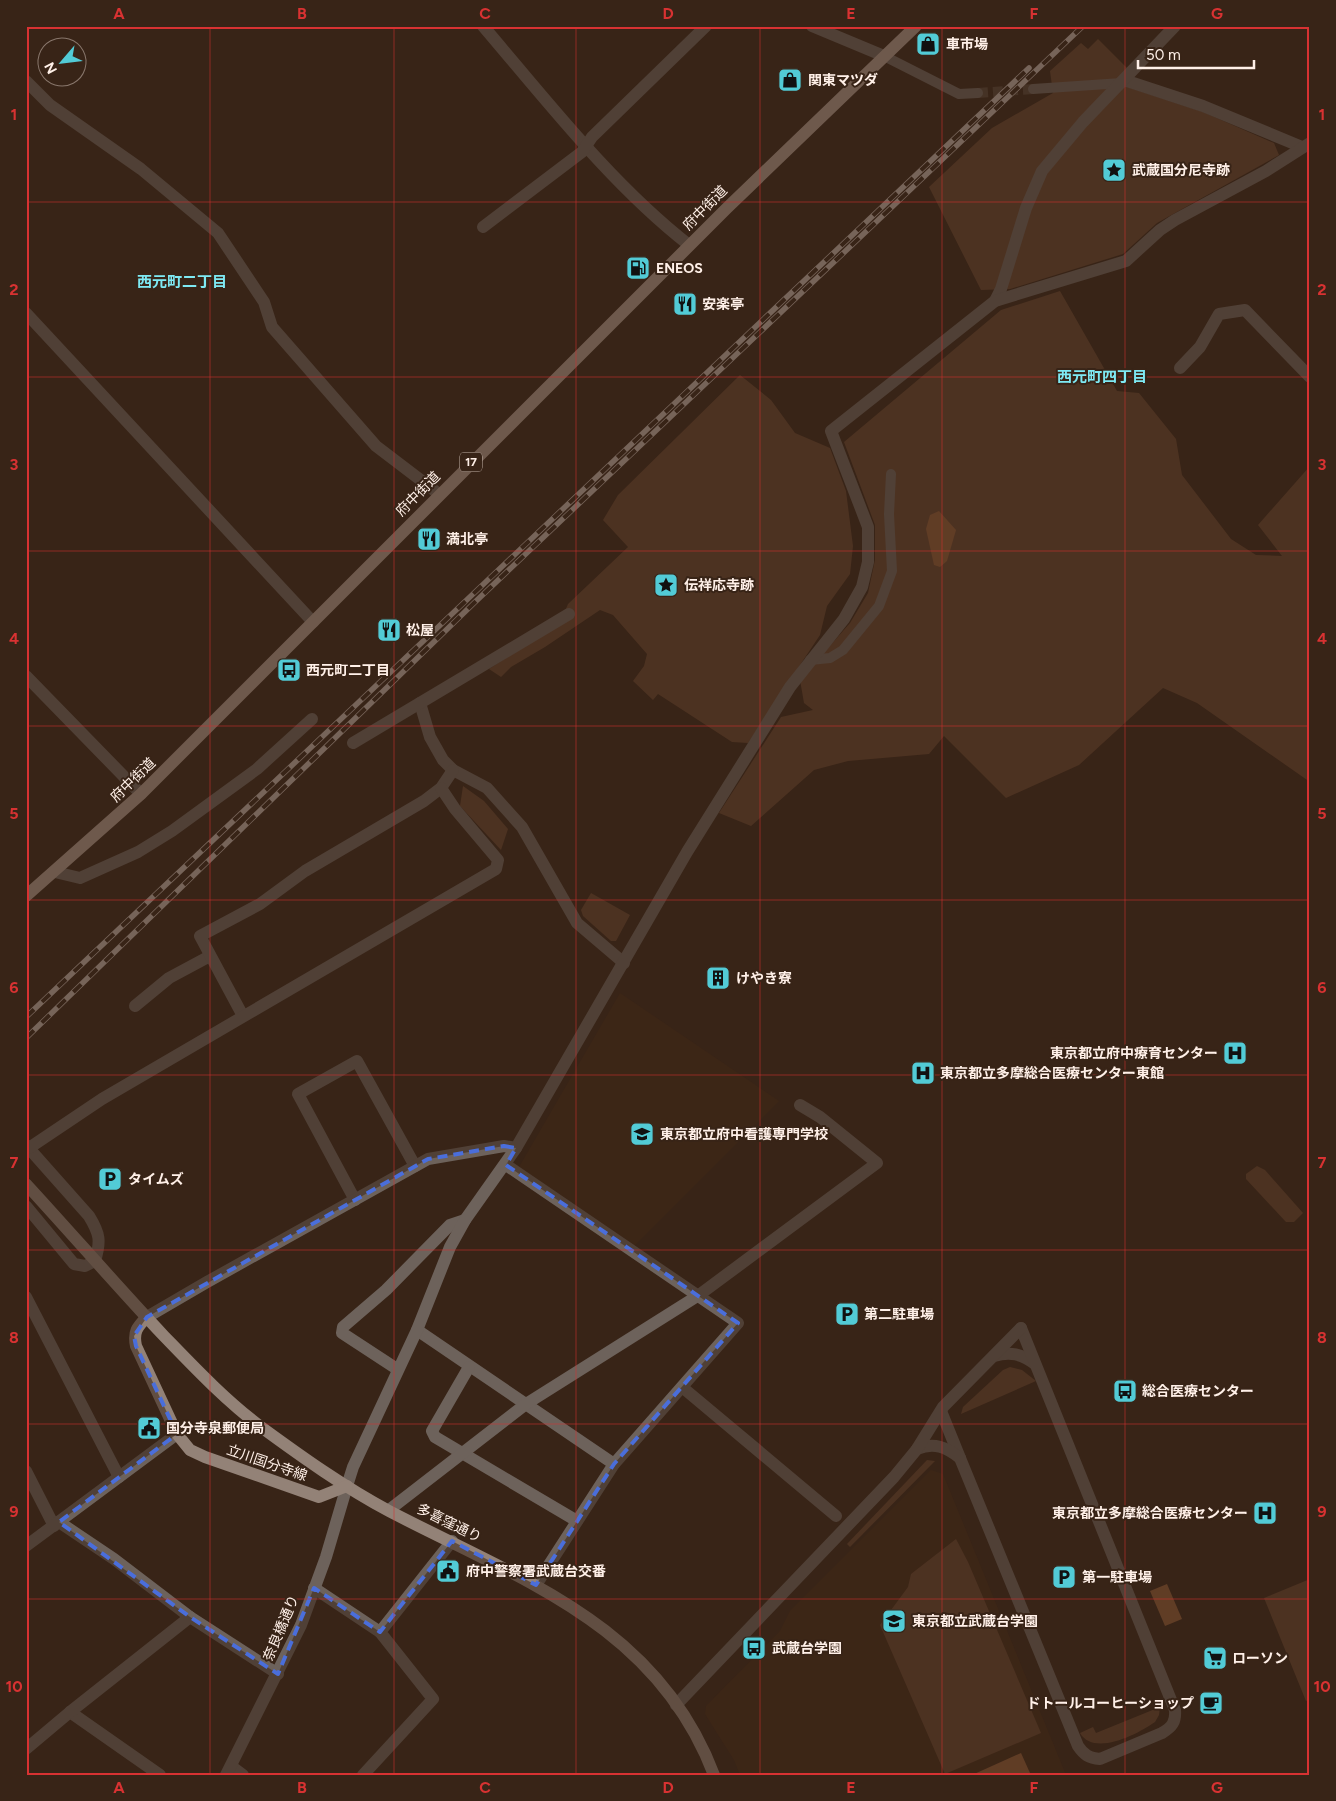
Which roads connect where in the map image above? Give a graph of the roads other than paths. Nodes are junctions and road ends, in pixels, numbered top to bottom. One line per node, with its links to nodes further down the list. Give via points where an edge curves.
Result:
1 (483, 26): 12 (street)
2 (706, 26): 12 (street, via 592,137)
3 (812, 26): 6 (street)
4 (916, 26): 6 (main road, 府中街道 / 17)
5 (1176, 26): 8 (street)
6 (884, 56): 10 (street, via 959,94); 14 (main road, 府中街道 / 17)
7 (26, 81): 20 (street, via 50,104 141,169 218,233 264,302 272,327 376,446)
8 (1123, 82): 9 (street); 11 (street, via 1202,106); 15 (street, via 1083,122 1042,171)
9 (1033, 89)
10 (978, 93)
11 (1306, 145): 15 (street, via 1266,171 1175,220 1126,261)
12 (587, 146): 13 (street); 14 (street, via 654,218)
13 (483, 227)
14 (690, 245): 20 (main road, 府中街道 / 17)
15 (995, 300): 23 (street, 奈良橋通り, via 831,431 868,527 868,562 862,587 844,619)
16 (26, 313): 22 (street)
17 (1180, 368): 18 (street, via 1200,347 1219,314 1246,310)
18 (1310, 377)
19 (891, 474): 23 (street, via 892,571 879,606 843,650 830,658)
20 (439, 494): 22 (main road, 府中街道 / 17)
21 (569, 614): 25 (street)
22 (313, 622): 30 (main road, 府中街道 / 17)
23 (810, 660): 34 (street, 奈良橋通り, via 687,852)
24 (26, 676): 30 (street)
25 (420, 703): 27 (street); 28 (street, via 430,738)
26 (312, 719): 31 (street, via 257,769 138,852 80,878)
27 (353, 743)
28 (453, 770): 29 (street); 34 (street, via 486,788 516,820 577,923)
29 (441, 788): 33 (street, via 305,871 260,904 200,936); 36 (street, via 498,860 496,869)
30 (141, 794): 31 (main road, 府中街道 / 17)
31 (55, 872): 32 (main road, 府中街道 / 17)
32 (26, 896)
33 (210, 956): 35 (street, via 169,978); 36 (street)
34 (624, 963): 39 (street, 奈良橋通り)
35 (135, 1006)
36 (243, 1016): 38 (street)
37 (800, 1105): 47 (street, via 878,1163)
38 (28, 1146): 46 (street, via 93,1222 100,1243)
39 (516, 1148): 40 (street, 奈良橋通り); 41 (street, via 504,1146 428,1159)
40 (506, 1165): 45 (street, 奈良橋通り); 47 (street)
41 (415, 1166): 43 (street); 43 (street, via 357,1061 298,1094)
42 (26, 1184): 46 (main road)
43 (355, 1200): 49 (street)
44 (26, 1206): 46 (street, via 74,1264 85,1266)
45 (465, 1220): 50 (street, 奈良橋通り, via 450,1248); 54 (street, via 450,1225 386,1290 343,1327 342,1333)
46 (96, 1261): 49 (main road)
47 (699, 1295): 55 (street, via 738,1323); 56 (street)
48 (26, 1297): 64 (street)
49 (147, 1317): 58 (main road, 立川国分寺線, via 137,1328 134,1336 136,1346); 65 (main road, 多喜窪通り, via 236,1407)
50 (417, 1330): 53 (street); 54 (street, 奈良橋通り)
51 (994, 1356): 52 (street, via 1019,1354); 52 (street, via 1021,1328); 57 (street)
52 (1036, 1364): 61 (street, via 1175,1710 1176,1721 1170,1728 1100,1759 1083,1753)
53 (469, 1367): 56 (street); 60 (street, via 432,1431 435,1437)
54 (398, 1369): 65 (street, 奈良橋通り, via 352,1467)
55 (682, 1387): 62 (street); 67 (street)
56 (526, 1404): 60 (street); 62 (street)
57 (941, 1411): 59 (street); 61 (street)
58 (177, 1434): 64 (street); 65 (main road, 立川国分寺線, via 190,1450 205,1458 318,1497)
59 (917, 1449): 61 (street, via 927,1445 939,1446); 77 (street, via 777,1602)
60 (463, 1453): 66 (street); 68 (street)
61 (960, 1458)
62 (614, 1464): 68 (street)
63 (26, 1471): 69 (street)
64 (119, 1477): 69 (street)
65 (347, 1486): 66 (main road, 多喜窪通り); 73 (street, 奈良橋通り)
66 (389, 1510): 70 (main road, 多喜窪通り)
67 (836, 1516)
68 (577, 1522): 72 (street)
69 (56, 1524): 71 (street); 74 (street, via 114,1559)
70 (452, 1541): 72 (main road, 多喜窪通り); 75 (street)
71 (26, 1546)
72 (536, 1585): 77 (main road, 多喜窪通り, via 596,1621 622,1642 655,1676)
73 (314, 1588): 75 (street); 76 (street, 奈良橋通り)
74 (190, 1617): 76 (street); 78 (street)
75 (380, 1632): 83 (street, via 433,1699)
76 (278, 1674): 80 (street, 奈良橋通り)
77 (676, 1705): 84 (main road, 多喜窪通り, via 699,1741)
78 (70, 1712): 79 (street); 81 (street)
79 (27, 1747)
80 (229, 1770): 82 (street)
81 (160, 1775)
82 (243, 1775)
83 (363, 1775)
84 (714, 1775)

